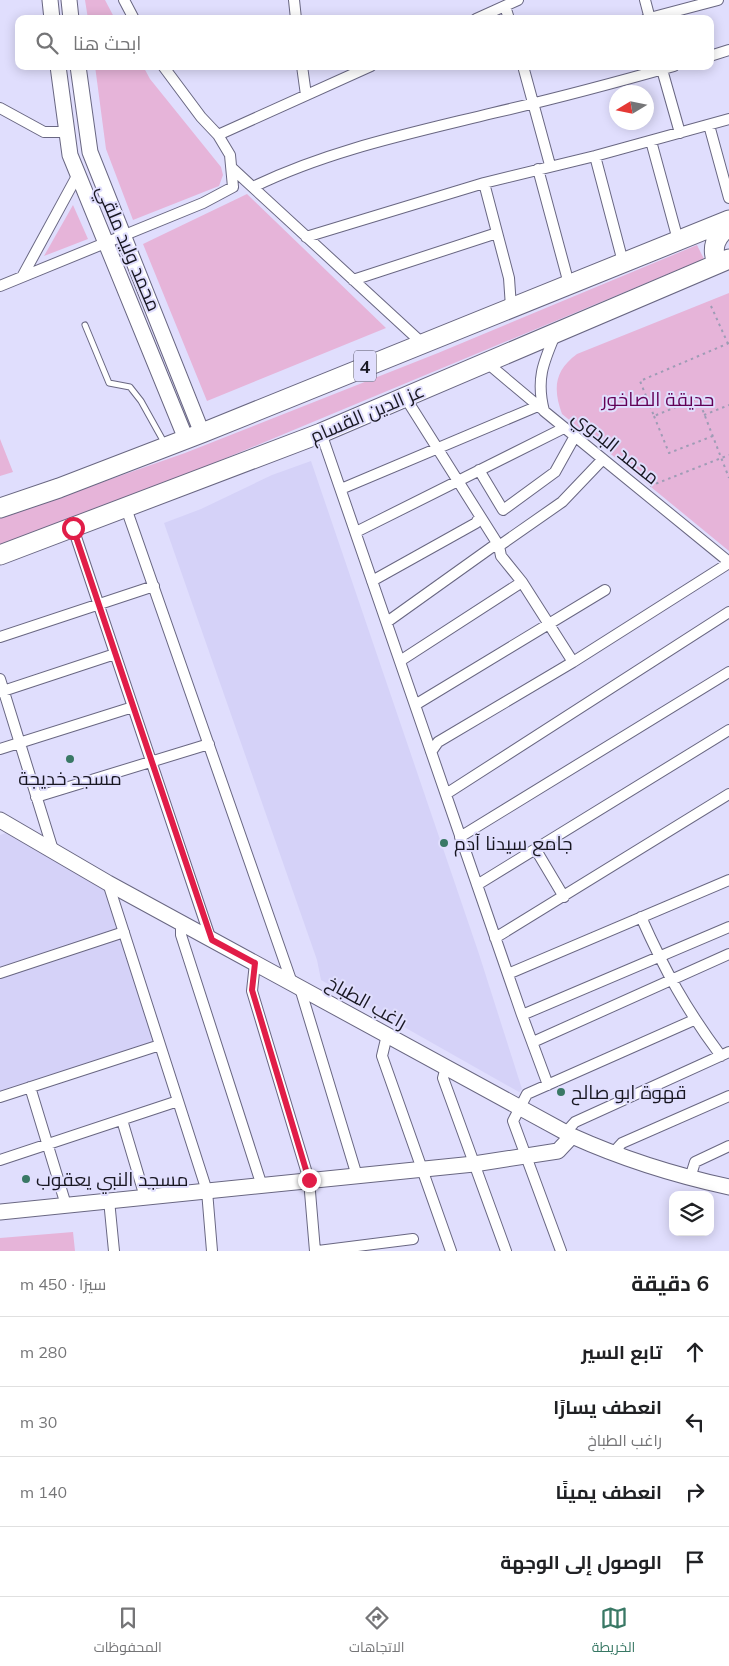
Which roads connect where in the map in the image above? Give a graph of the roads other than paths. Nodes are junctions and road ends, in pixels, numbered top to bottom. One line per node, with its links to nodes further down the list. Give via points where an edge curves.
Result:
1 (50, 0): 9 (street)
2 (69, 0): 10 (street)
3 (124, 0): 11 (street)
4 (294, 0): 12 (street)
5 (518, 0): 8 (street)
6 (645, 0): 15 (street)
7 (718, 0): 16 (street)
8 (505, 6): 13 (street); 14 (street)
9 (52, 15)
10 (71, 15)
11 (132, 15)
12 (296, 15)
13 (485, 15)
14 (508, 15)
15 (648, 15)
16 (660, 15)
17 (729, 50): 18 (street)
18 (714, 55)
19 (59, 70): 32 (street, محمد وليد ملقي)
20 (79, 70): 47 (street, محمد وليد ملقي, via 90,152)
21 (166, 70): 34 (street)
22 (303, 70): 27 (street)
23 (362, 70): 27 (street)
24 (524, 70): 28 (street)
25 (655, 70): 28 (street)
26 (663, 70): 33 (street)
27 (306, 95): 34 (street)
28 (535, 104): 37 (street); 42 (street, via 360,146 287,170)
29 (0, 108): 32 (street, via 44,132)
30 (729, 119): 31 (street)
31 (709, 124): 33 (street); 43 (street)
32 (67, 132): 40 (street, محمد وليد ملقي)
33 (680, 133): 35 (street)
34 (218, 135): 38 (street, via 230,155)
35 (651, 141): 36 (street); 49 (street)
36 (595, 156): 37 (street); 51 (street)
37 (550, 166): 39 (street)
38 (233, 169): 42 (street); 47 (street, via 233,188)
39 (538, 169): 41 (street); 55 (street)
40 (77, 176): 50 (street, محمد وليد ملقي); 53 (street)
41 (484, 183): 46 (street); 48 (street)
42 (253, 187): 48 (street)
43 (729, 198)
44 (729, 220): 49 (highway, 4)
45 (729, 226): 52 (highway, via 713,245)
46 (497, 233): 54 (street); 57 (street)
47 (122, 236): 50 (street); 66 (street, محمد وليد ملقي)
48 (306, 237): 54 (street)
49 (678, 240): 51 (highway, 4)
50 (106, 243): 53 (street); 66 (street, محمد وليد ملقي)
51 (623, 262): 55 (highway, 4)
52 (723, 262): 59 (highway, عز الدين القسام / 4)
53 (22, 277): 56 (street)
54 (353, 280): 60 (street)
55 (569, 284): 57 (highway, 4)
56 (0, 286)
57 (511, 307): 60 (highway, 4)
58 (85, 325): 68 (lane, via 109,384 130,387)
59 (556, 332): 61 (highway, عز الدين القسام / 4); 63 (street, محمد البدوي, via 542,366)
60 (422, 343): 66 (highway, 4)
61 (486, 362): 62 (highway, عز الدين القسام / 4); 63 (street)
62 (405, 397): 65 (highway, عز الدين القسام / 4); 69 (street)
63 (541, 409): 64 (street, محمد البدوي); 69 (street)
64 (564, 428): 67 (street, محمد البدوي); 71 (street)
65 (321, 433): 73 (street); 75 (highway, عز الدين القسام / 4)
66 (194, 436): 68 (highway, 4)
67 (575, 436): 70 (street, محمد البدوي); 71 (street, via 555,472 504,510)
68 (166, 447): 74 (highway, 4)
69 (437, 448): 72 (street); 73 (street)
70 (603, 460): 79 (street, via 562,502); 81 (street, محمد البدوي)
71 (479, 470): 72 (street)
72 (458, 481): 76 (street); 78 (street)
73 (341, 489): 78 (street)
74 (0, 508)
75 (126, 508): 77 (highway, عز الدين القسام / 4); 84 (street)
76 (480, 516): 79 (street); 82 (street, via 476,523)
77 (73, 528): 80 (highway, عز الدين القسام / 4); 86 (street)
78 (356, 532): 82 (street)
79 (499, 546): 83 (street, via 501,556); 88 (street)
80 (0, 555)
81 (729, 563): 93 (street)
82 (372, 581): 88 (street)
83 (522, 582): 89 (street); 92 (street)
84 (154, 586): 86 (street); 101 (street)
85 (605, 590): 89 (street)
86 (98, 604): 90 (street); 91 (street)
87 (729, 612): 105 (street)
88 (387, 622): 92 (street)
89 (549, 624): 93 (street); 97 (street)
90 (0, 637)
91 (115, 654): 96 (street); 98 (street)
92 (400, 660): 97 (street)
93 (573, 662): 103 (street, via 438,742)
94 (729, 672): 109 (street)
95 (0, 678): 96 (street)
96 (2, 691): 100 (street)
97 (415, 705): 103 (street)
98 (133, 707): 100 (street); 104 (street)
99 (729, 730): 111 (street)
100 (20, 741): 102 (street); 107 (street)
101 (209, 744): 104 (street); 128 (street)
102 (0, 749)
103 (431, 752): 105 (street)
104 (152, 763): 107 (street); 121 (street)
105 (446, 794): 109 (street)
106 (729, 794): 115 (street)
107 (36, 798): 110 (street)
108 (4, 826): 110 (street, راغب الطباخ)
109 (460, 837): 114 (street)
110 (53, 850): 113 (street, راغب الطباخ)
111 (536, 850): 114 (street); 115 (street)
112 (729, 880): 116 (street)
113 (108, 883): 117 (street, راغب الطباخ); 119 (street)
114 (477, 885): 120 (street)
115 (564, 896): 120 (street)
116 (641, 917): 123 (street); 126 (street)
117 (181, 923): 121 (street, راغب الطباخ); 154 (street, via 181,935)
118 (729, 927): 123 (street)
119 (124, 932): 125 (street); 133 (street)
120 (495, 938): 126 (street)
121 (212, 940): 124 (street, راغب الطباخ)
122 (729, 954): 127 (street)
123 (658, 957): 127 (street); 129 (street)
124 (255, 963): 128 (street, راغب الطباخ); 153 (street, via 252,990)
125 (0, 972)
126 (508, 974): 129 (street)
127 (669, 980): 130 (street); 132 (street)
128 (296, 986): 131 (street, راغب الطباخ); 151 (street)
129 (522, 1015): 132 (street)
130 (694, 1020): 134 (street); 136 (street)
131 (387, 1035): 135 (street, راغب الطباخ); 150 (street, via 382,1056)
132 (533, 1042): 136 (street)
133 (160, 1045): 137 (street); 140 (street)
134 (725, 1054): 143 (street, via 575,1122)
135 (446, 1067): 141 (street, راغب الطباخ); 149 (street, via 443,1078)
136 (548, 1085): 141 (street, via 527,1094)
137 (30, 1087): 139 (street); 144 (street)
138 (729, 1096): 146 (street, via 622,1143)
139 (0, 1097)
140 (178, 1101): 142 (street); 156 (street)
141 (520, 1107): 143 (street, راغب الطباخ); 147 (street, via 513,1121)
142 (122, 1120): 144 (street); 157 (street)
143 (569, 1134): 146 (street, راغب الطباخ); 147 (street, via 558,1151)
144 (47, 1145): 148 (street); 159 (street)
145 (729, 1146): 152 (street, via 695,1162)
146 (612, 1154): 152 (street, راغب الطباخ)
147 (526, 1157): 149 (street); 167 (street)
148 (0, 1160)
149 (474, 1164): 150 (street); 166 (street)
150 (422, 1169): 151 (street); 165 (street)
151 (357, 1176): 153 (street)
152 (690, 1178): 155 (street, راغب الطباخ)
153 (309, 1180): 154 (street); 164 (street)
154 (262, 1186): 156 (street)
155 (729, 1186)
156 (207, 1192): 157 (street); 163 (street)
157 (145, 1197): 158 (street)
158 (109, 1200): 159 (street); 162 (street)
159 (66, 1205): 160 (street)
160 (0, 1212)
161 (412, 1239): 164 (street)
162 (114, 1251)
163 (212, 1251)
164 (316, 1251)
165 (451, 1251)
166 (506, 1251)
167 (561, 1251)

